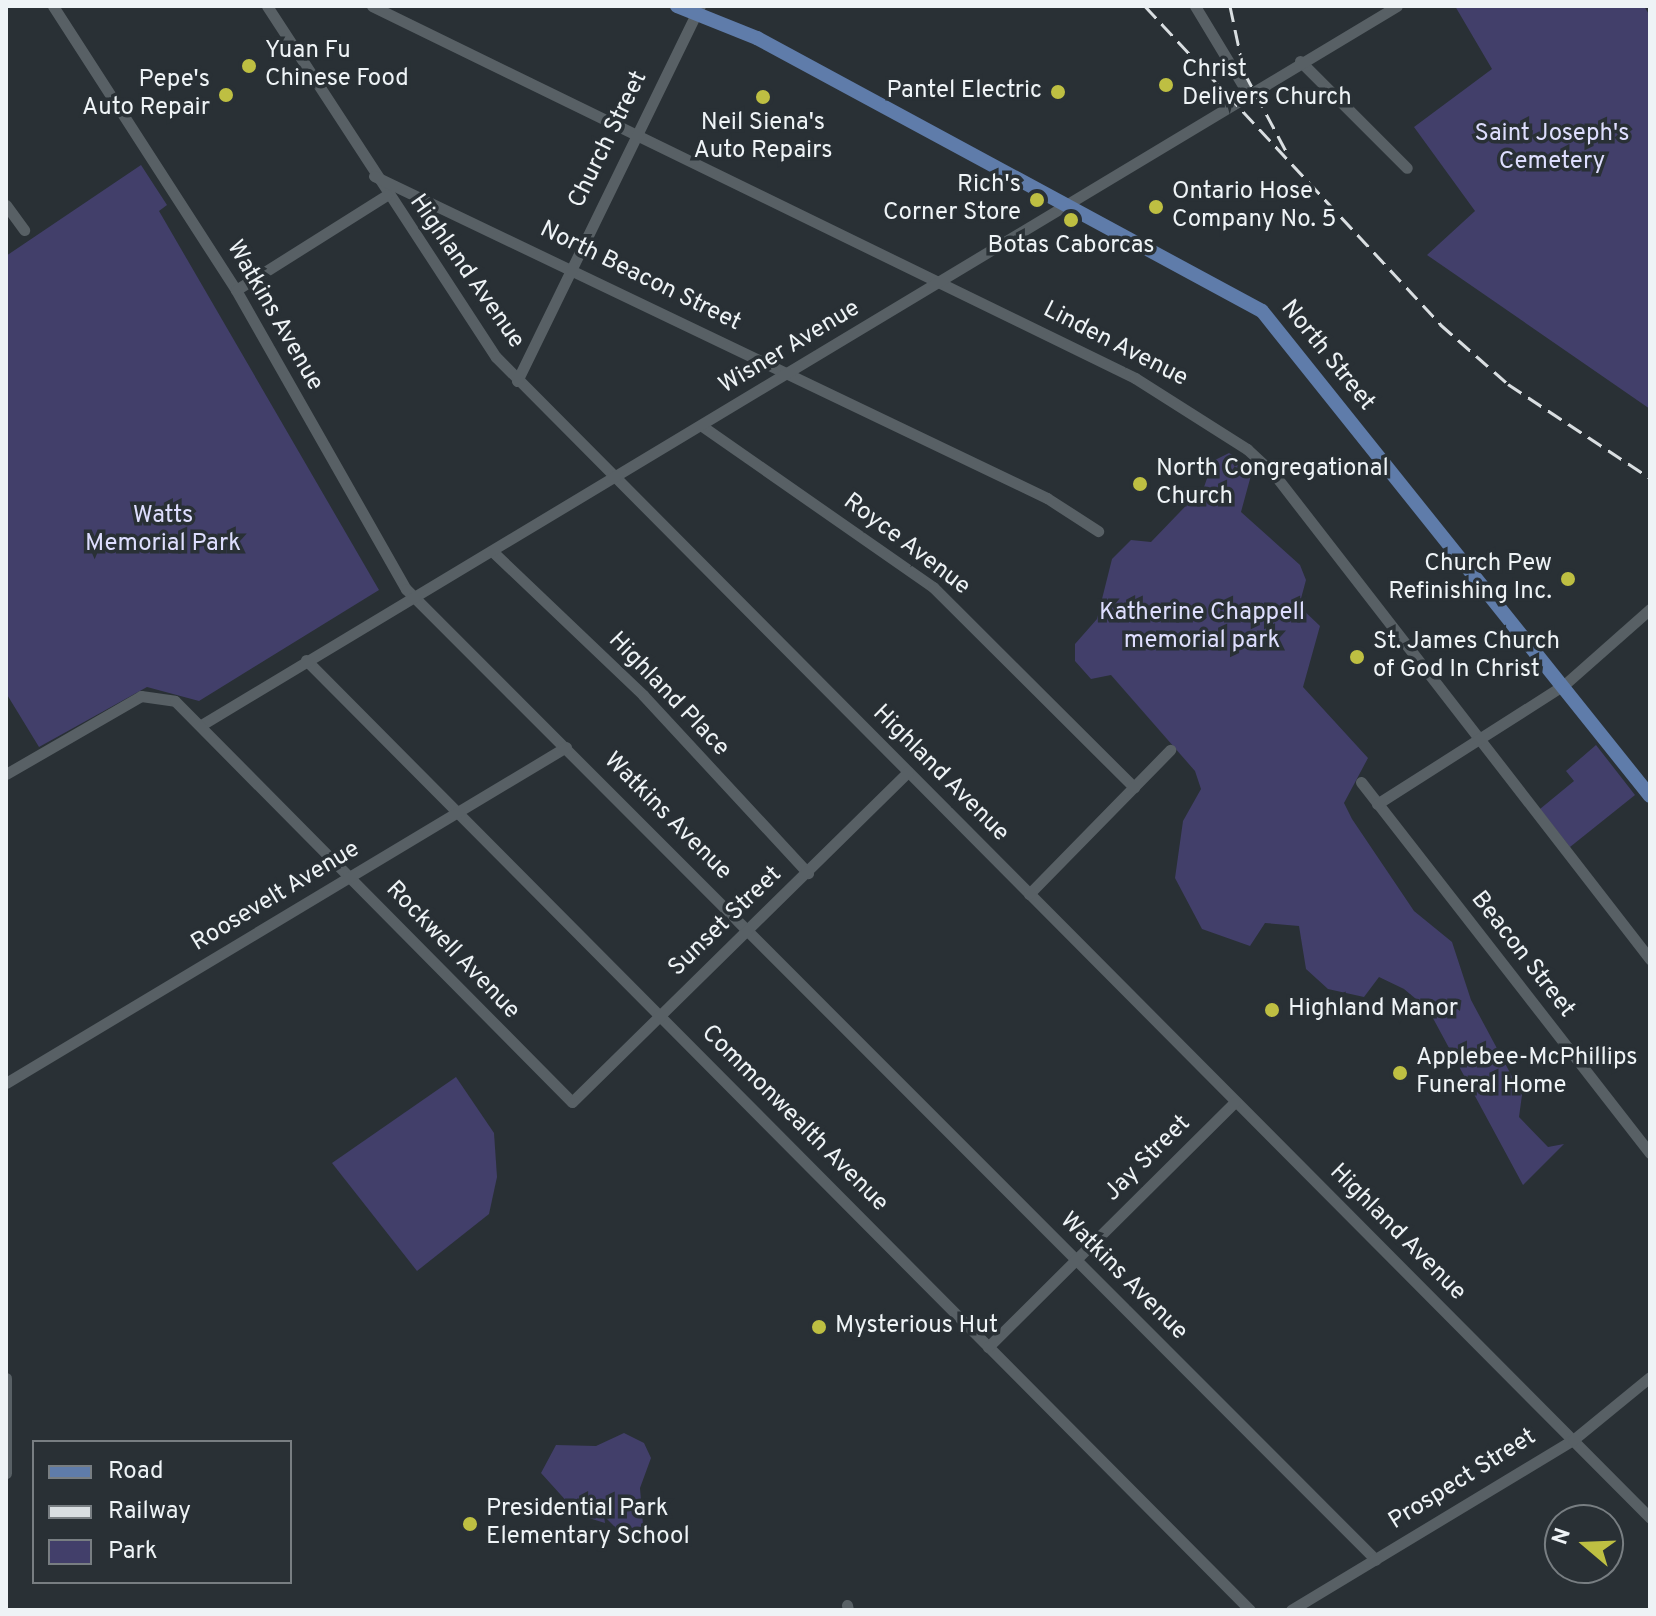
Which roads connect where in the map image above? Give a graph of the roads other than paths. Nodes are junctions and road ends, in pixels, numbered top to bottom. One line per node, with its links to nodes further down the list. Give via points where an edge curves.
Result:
1 (53, 6): 19 (street, Watkins Avenue)
2 (267, 6): 12 (street, Highland Avenue)
3 (372, 6): 10 (street, Linden Avenue)
4 (677, 6): 7 (main road, North Street)
5 (1195, 6): 9 (street)
6 (1397, 6): 8 (street, Wisner Avenue)
7 (699, 9): 10 (street, Church Street); 14 (main road, North Street)
8 (1300, 61): 9 (street, Wisner Avenue); 11 (street)
9 (1248, 94): 14 (street, Wisner Avenue)
10 (636, 135): 17 (street, Church Street); 18 (street, Linden Avenue)
11 (1407, 168)
12 (374, 176): 13 (street, Highland Avenue); 17 (street, North Beacon Street)
13 (387, 195): 19 (street); 21 (street, Highland Avenue, via 476,333)
14 (1069, 202): 18 (street, Wisner Avenue); 29 (main road, North Street, via 1242,294 1276,325)
15 (6, 205): 16 (street)
16 (24, 230)
17 (572, 268): 20 (street, North Beacon Street); 21 (street, Church Street)
18 (942, 283): 20 (street, Wisner Avenue); 31 (street, Linden Avenue, via 1135,378 1247,449 1274,474)
19 (236, 290): 26 (street, Watkins Avenue)
20 (790, 374): 22 (street, Wisner Avenue); 24 (street, North Beacon Street, via 1047,498)
21 (517, 381): 23 (street, Highland Avenue)
22 (702, 426): 23 (street, Wisner Avenue); 37 (street, Royce Avenue, via 933,587)
23 (614, 477): 25 (street, Wisner Avenue); 34 (street, Highland Avenue)
24 (1098, 531)
25 (492, 551): 26 (street, Wisner Avenue); 41 (street, Highland Place, via 643,695)
26 (416, 596): 28 (street, Wisner Avenue); 32 (street, Watkins Avenue)
27 (1650, 609): 29 (street)
28 (306, 660): 30 (street, Wisner Avenue); 40 (street, Commonwealth Avenue)
29 (1564, 685): 31 (street); 38 (main road, North Street)
30 (203, 724): 35 (street, Rockwell Avenue, via 175,701 141,696); 42 (street, Rockwell Avenue)
31 (1475, 738): 39 (street); 45 (street, Linden Avenue)
32 (566, 747): 40 (street, Roosevelt Avenue); 44 (street, Watkins Avenue)
33 (1170, 750): 37 (street)
34 (908, 772): 41 (street, Sunset Street); 43 (street, Highland Avenue)
35 (6, 774)
36 (1361, 782): 39 (street, Beacon Street)
37 (1134, 787): 43 (street)
38 (1650, 796)
39 (1377, 804): 50 (street, Beacon Street)
40 (457, 814): 42 (street, Roosevelt Avenue); 46 (street, Commonwealth Avenue)
41 (808, 873): 44 (street, Sunset Street)
42 (350, 879): 47 (street, Roosevelt Avenue); 48 (street, Rockwell Avenue)
43 (1029, 894): 49 (street, Highland Avenue)
44 (749, 931): 46 (street, Sunset Street); 51 (street, Watkins Avenue)
45 (1650, 959)
46 (661, 1017): 48 (street, Sunset Street); 52 (street, Commonwealth Avenue)
47 (6, 1083)
48 (572, 1102)
49 (1235, 1102): 51 (street, Jay Street); 55 (street, Highland Avenue)
50 (1650, 1153)
51 (1077, 1262): 52 (street, Jay Street); 58 (street, Watkins Avenue)
52 (988, 1347): 59 (street, Commonwealth Avenue)
53 (1650, 1377): 55 (street, Prospect Street)
54 (6, 1378): 56 (street)
55 (1573, 1440): 57 (street, Highland Avenue); 58 (street, Prospect Street)
56 (6, 1473)
57 (1650, 1518)
58 (1376, 1560): 60 (street, Prospect Street)
59 (1250, 1610)
60 (1291, 1610)

